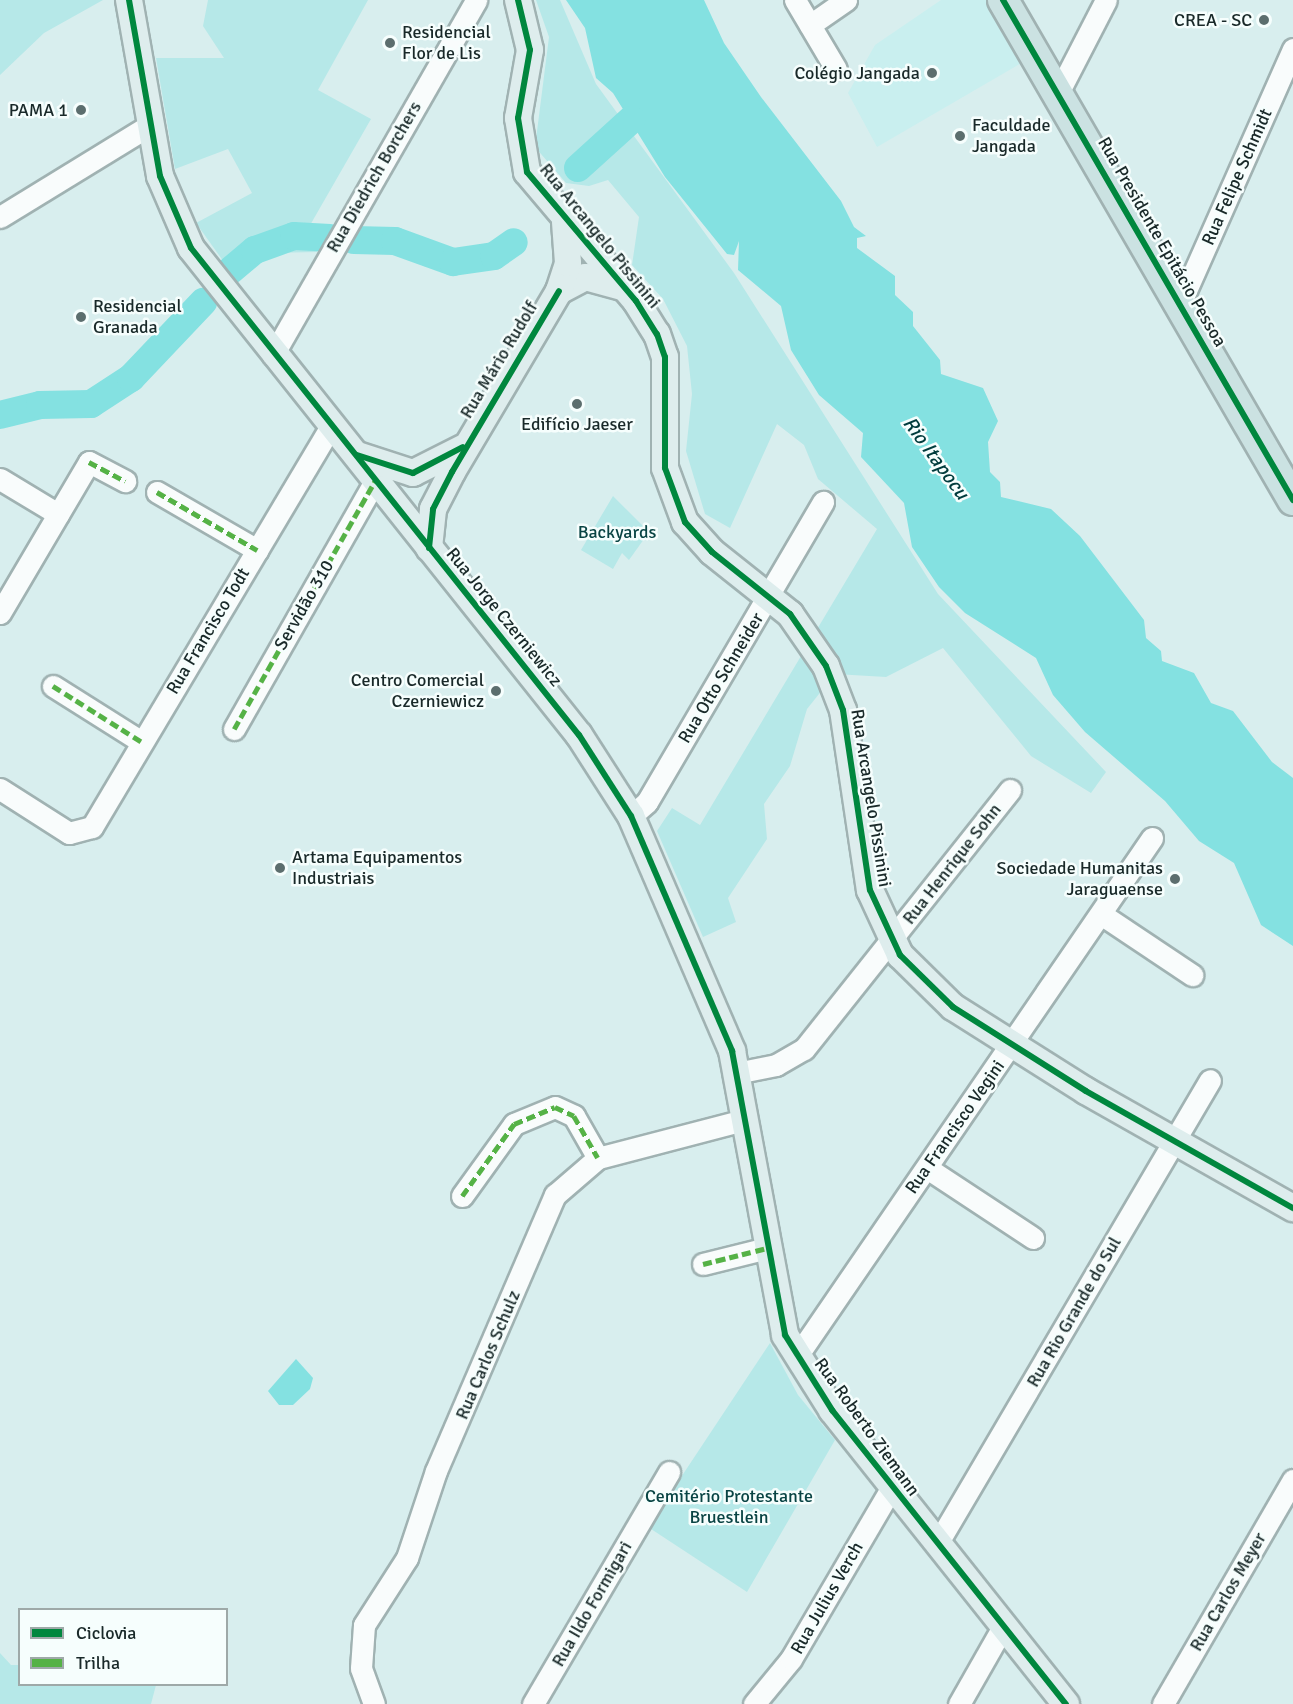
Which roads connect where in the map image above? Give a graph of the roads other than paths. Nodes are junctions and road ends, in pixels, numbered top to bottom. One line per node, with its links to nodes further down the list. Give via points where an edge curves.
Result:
1 (129, 0): 12 (main road, Rua Jorge Czerniewicz)
2 (476, 0): 18 (street, Rua Diedrich Borchers)
3 (518, 0): 14 (main road, Rua Arcangelo Pissinini, via 530,50 518,118 519,151 538,190)
4 (795, 0): 8 (street)
5 (846, 0): 8 (street)
6 (1003, 0): 11 (highway, Rua Presidente Epitácio Pessoa)
7 (1106, 0): 11 (street)
8 (810, 26): 10 (street)
9 (1293, 49): 17 (street, Rua Felipe Schmidt)
10 (836, 69)
11 (1059, 91): 17 (highway, Rua Presidente Epitácio Pessoa)
12 (150, 125): 13 (street); 18 (main road, Rua Jorge Czerniewicz, via 162,184 181,231)
13 (0, 217)
14 (565, 222): 15 (main road, Rua Arcangelo Pissinini); 16 (main road, Rua Mário Rudolf, via 568,263)
15 (624, 288): 16 (main road, Rua Mário Rudolf, via 585,277); 31 (main road, Rua Arcangelo Pissinini, via 645,312 665,357 664,462 680,512 712,552)
16 (559, 291): 20 (main road, Rua Mário Rudolf)
17 (1180, 304): 26 (highway, Rua Presidente Epitácio Pessoa)
18 (273, 355): 19 (main road, Rua Jorge Czerniewicz)
19 (330, 426): 21 (main road, Rua Jorge Czerniewicz); 30 (street, Rua Francisco Todt)
20 (465, 446): 21 (main road, Rua Mário Rudolf, via 412,473); 29 (main road, Rua Mário Rudolf, via 433,509)
21 (351, 452): 23 (main road, Rua Jorge Czerniewicz)
22 (0, 479): 28 (street)
23 (375, 481): 29 (main road, Rua Jorge Czerniewicz); 34 (street, Servidão 310)
24 (125, 482): 28 (street, via 89,462)
25 (157, 492): 30 (street)
26 (1293, 500)
27 (823, 502): 31 (street, Rua Otto Schneider)
28 (58, 514): 32 (street)
29 (429, 548): 38 (main road, Rua Jorge Czerniewicz, via 579,735)
30 (257, 550): 35 (street, Rua Francisco Todt)
31 (770, 596): 38 (street, Rua Otto Schneider, via 647,802); 41 (main road, Rua Arcangelo Pissinini, via 815,645 839,696 866,875)
32 (0, 614)
33 (53, 686): 35 (street)
34 (234, 729)
35 (142, 742): 36 (street, Rua Francisco Todt, via 92,826 83,833 69,833)
36 (0, 789)
37 (1010, 790): 41 (street, Rua Henrique Sohn)
38 (631, 816): 44 (main road, Rua Jorge Czerniewicz, via 720,1016)
39 (1152, 838): 40 (street, Rua Francisco Vegini)
40 (1101, 914): 42 (street); 43 (street, Rua Francisco Vegini)
41 (892, 941): 43 (main road, Rua Arcangelo Pissinini, via 931,990); 44 (street, Rua Henrique Sohn, via 804,1048 776,1065)
42 (1192, 975)
43 (1012, 1045): 47 (main road, Rua Arcangelo Pissinini); 49 (street, Rua Francisco Vegini)
44 (736, 1073): 46 (main road, Rua Jorge Czerniewicz)
45 (1210, 1080): 47 (street, Rua Rio Grande do Sul)
46 (744, 1120): 48 (street, Rua Carlos Schulz); 53 (main road, Rua Roberto Ziemann)
47 (1174, 1141): 51 (main road, Rua Arcangelo Pissinini); 59 (street, Rua Rio Grande do Sul)
48 (598, 1158): 50 (street, via 574,1116 555,1107 513,1124); 61 (street, Rua Carlos Schulz, via 569,1178 545,1213 436,1471 407,1558 364,1625 361,1668)
49 (927, 1168): 52 (street); 55 (street, Rua Francisco Vegini)
50 (462, 1196)
51 (1293, 1208)
52 (1034, 1238)
53 (767, 1248): 54 (street); 55 (main road, Rua Roberto Ziemann, via 785,1335)
54 (703, 1264)
55 (797, 1356): 58 (main road, Rua Roberto Ziemann)
56 (669, 1472): 62 (street, Rua Ildo Formigari)
57 (1293, 1480): 66 (street, Rua Carlos Meyer)
58 (892, 1487): 59 (main road, Rua Roberto Ziemann); 63 (street, Rua Julius Verch, via 791,1659)
59 (937, 1544): 60 (main road, Rua Roberto Ziemann)
60 (1003, 1627): 64 (street); 65 (main road, Rua Roberto Ziemann)
61 (375, 1704)
62 (533, 1704)
63 (754, 1704)
64 (959, 1704)
65 (1066, 1704)
66 (1163, 1704)

